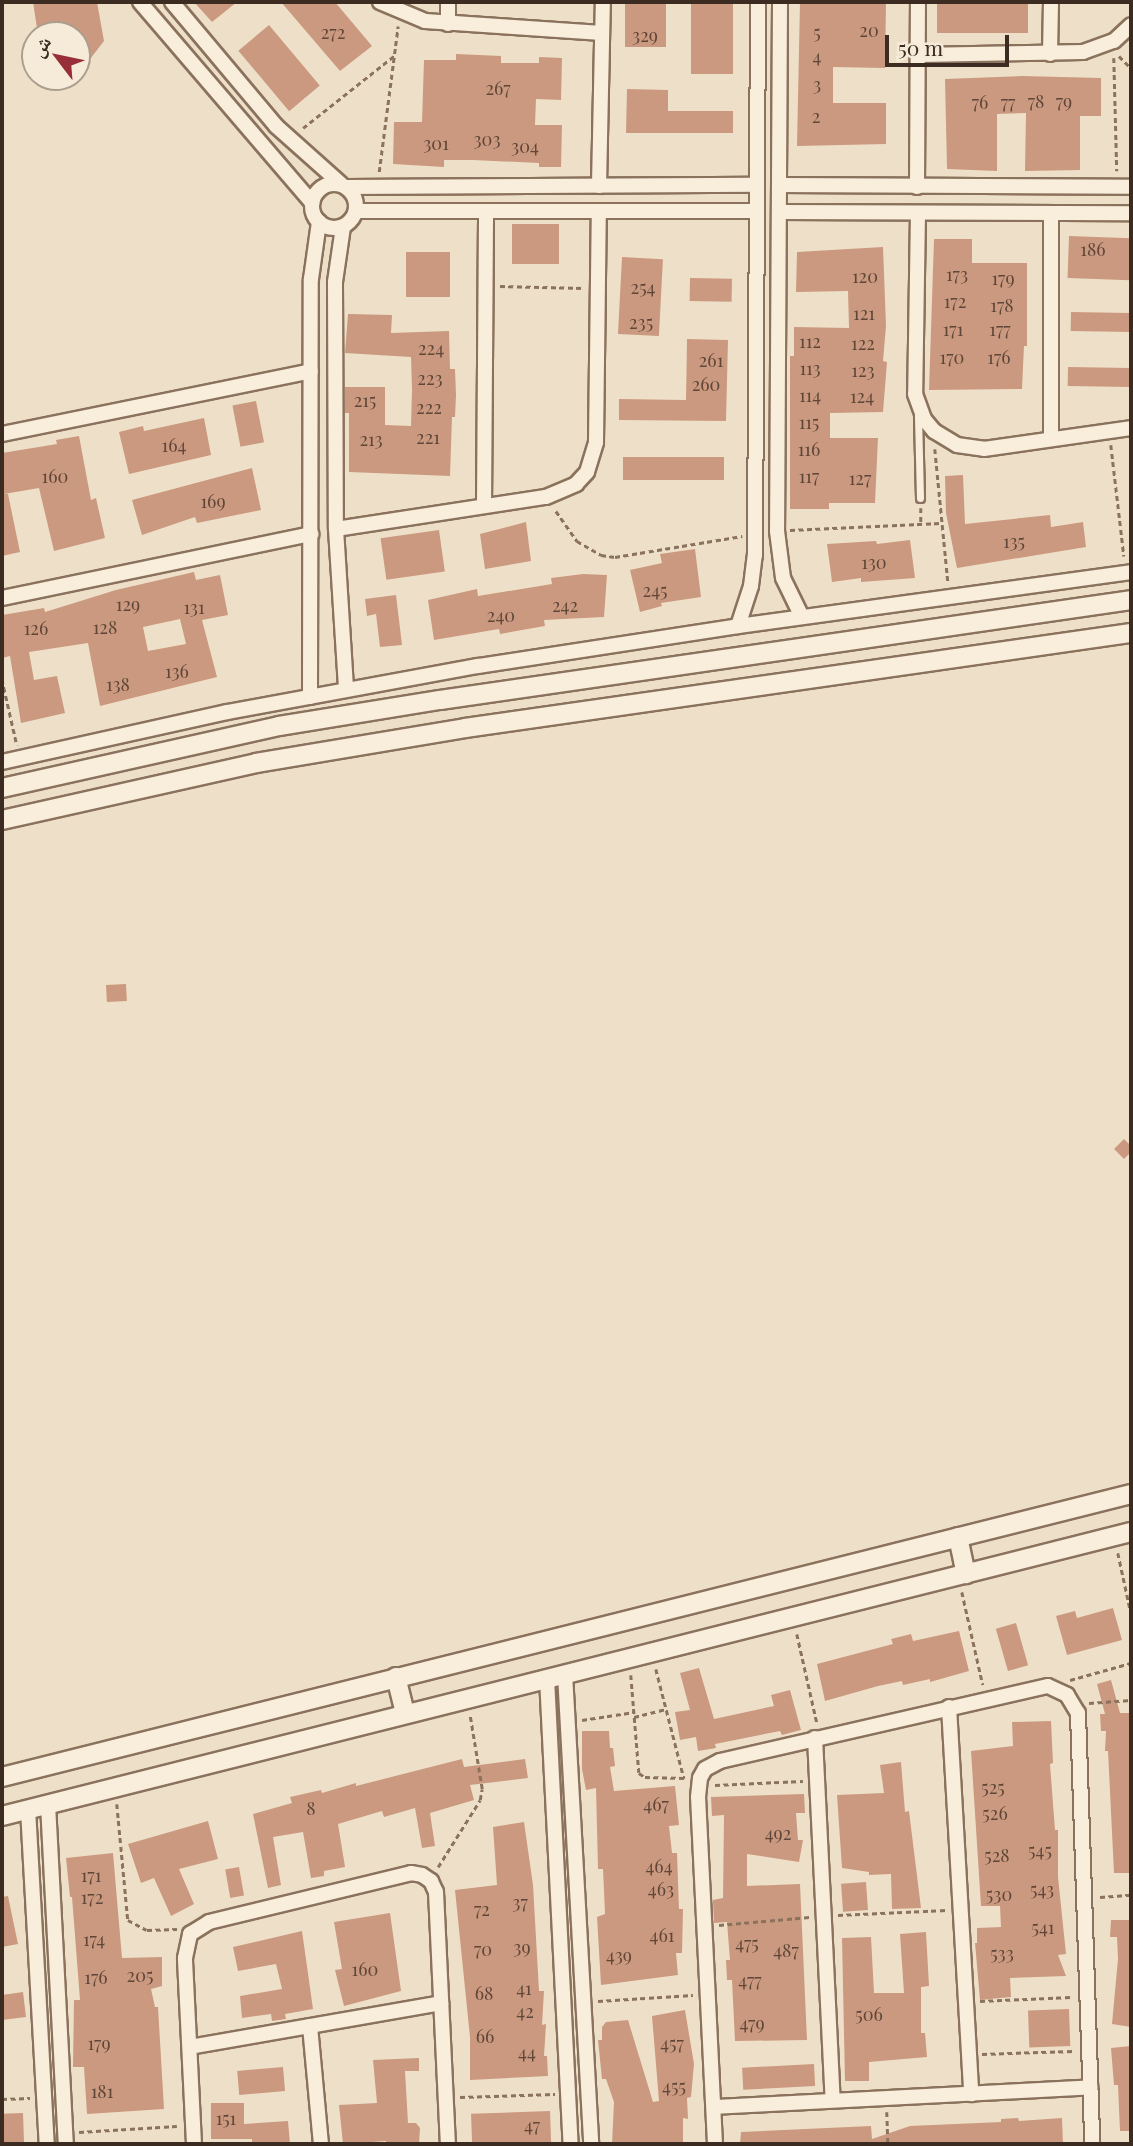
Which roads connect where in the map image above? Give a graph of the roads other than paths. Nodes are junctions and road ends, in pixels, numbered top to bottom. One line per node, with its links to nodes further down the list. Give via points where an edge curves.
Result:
1 (140, 2): 21 (street)
2 (172, 2): 17 (street, via 290,139)
3 (380, 2): 10 (street, via 425,21)
4 (448, 2): 10 (street)
5 (603, 2): 12 (street)
6 (758, 2): 15 (street)
7 (780, 2): 16 (street)
8 (918, 2): 14 (street)
9 (1051, 2): 13 (street)
10 (448, 24): 12 (street)
11 (1131, 25): 13 (street, via 1114,41 1099,47)
12 (603, 33): 18 (street)
13 (1050, 54): 14 (street)
14 (918, 55): 19 (street)
15 (757, 185): 18 (street); 25 (street)
16 (780, 185): 19 (street); 26 (street)
17 (343, 186): 18 (street); 21 (street, via 322,188); 22 (street, via 355,197)
18 (599, 186)
19 (917, 187): 20 (street)
20 (1125, 188)
21 (312, 203): 30 (street)
22 (356, 211): 23 (street); 31 (street)
23 (486, 211): 24 (street); 38 (street)
24 (599, 211): 25 (street); 38 (street, via 594,458 576,484 546,497)
25 (757, 211): 39 (street)
26 (780, 212): 27 (street); 40 (street)
27 (918, 213): 29 (street); 33 (street)
28 (1131, 213): 29 (street)
29 (1051, 214): 36 (street)
30 (318, 222): 31 (street); 32 (street, via 312,265)
31 (343, 227): 41 (street, via 335,282)
32 (311, 371): 35 (street); 42 (street)
33 (918, 405): 36 (street, via 934,431 971,449); 37 (lane)
34 (1131, 428): 36 (street)
35 (2, 434)
36 (1051, 439)
37 (920, 498)
38 (484, 506): 41 (street)
39 (755, 513): 40 (street); 47 (street, via 751,586)
40 (777, 513): 46 (street, via 783,578)
41 (336, 528): 50 (street)
42 (311, 534): 44 (street); 52 (street)
43 (1128, 572): 46 (street)
44 (2, 598)
45 (1131, 600): 49 (street)
46 (802, 617): 47 (street)
47 (738, 626): 50 (street)
48 (1131, 633): 51 (street)
49 (707, 662): 51 (street); 54 (street, via 279,726)
50 (346, 690): 52 (street)
51 (711, 694): 55 (street, via 256,763)
52 (310, 697): 53 (street)
53 (2, 762)
54 (2, 788)
55 (2, 820)
56 (1131, 1494): 58 (street)
57 (1122, 1534): 59 (street)
58 (958, 1537): 59 (street); 61 (street)
59 (962, 1575): 60 (street)
60 (556, 1676): 63 (street); 81 (street); 82 (street, via 568,1722)
61 (396, 1677): 63 (street); 65 (street)
62 (949, 1707): 64 (street); 72 (street, via 1048,1686 1059,1689 1074,1704 1079,1724); 73 (street)
63 (405, 1714): 66 (street)
64 (817, 1737): 74 (street); 75 (street, via 720,1760 705,1769 699,1782)
65 (2, 1777)
66 (48, 1804): 67 (street); 76 (street)
67 (28, 1809): 68 (street); 77 (street)
68 (2, 1816)
69 (441, 2003): 70 (street); 71 (street, via 436,1892 431,1881 411,1872 209,1922 190,1934 186,1958); 80 (street)
70 (310, 2026): 71 (street); 79 (street)
71 (190, 2048): 78 (street)
72 (1090, 2088): 73 (street); 84 (street)
73 (971, 2094): 74 (street)
74 (833, 2100): 75 (street)
75 (714, 2107): 83 (street)
76 (65, 2139)
77 (47, 2144)
78 (194, 2144)
79 (321, 2144)
80 (449, 2144)
81 (571, 2144)
82 (591, 2144)
83 (715, 2144)
84 (1092, 2144)

